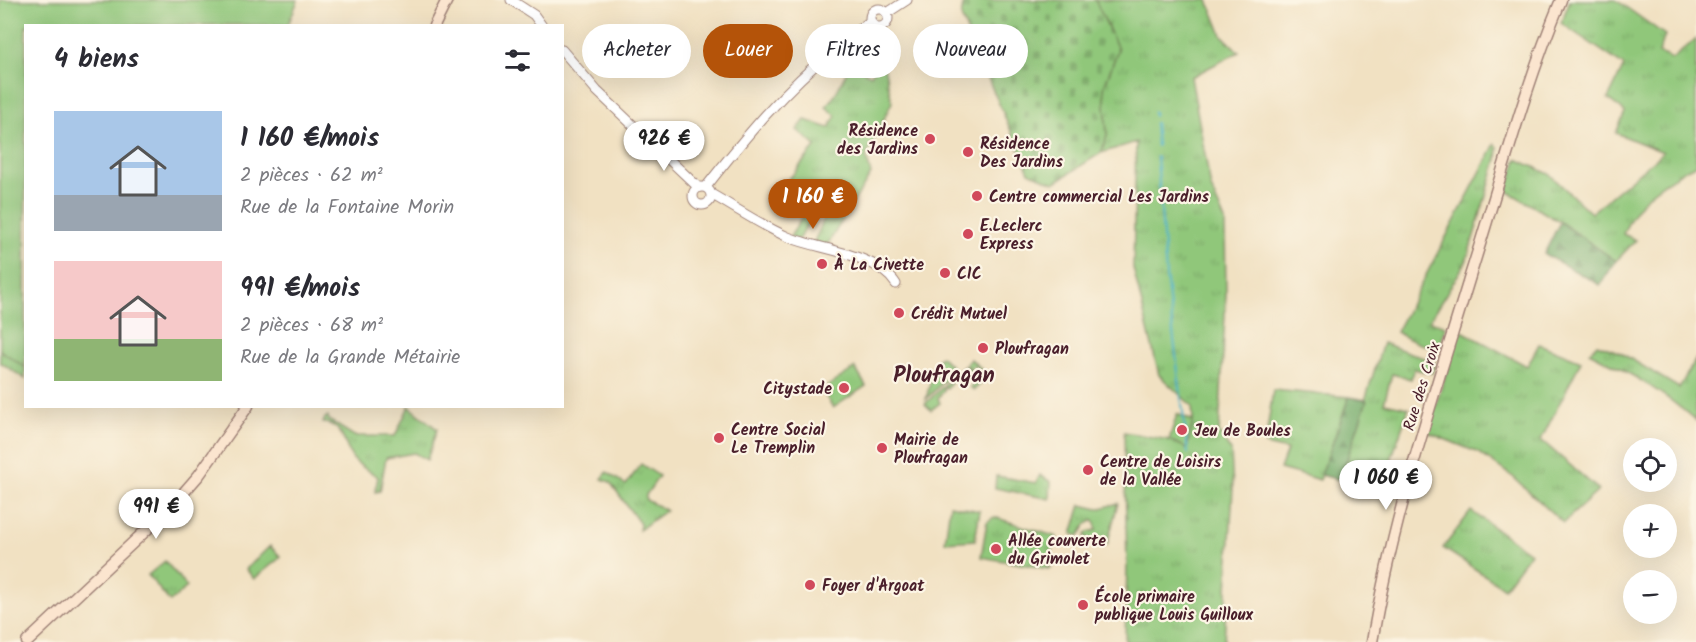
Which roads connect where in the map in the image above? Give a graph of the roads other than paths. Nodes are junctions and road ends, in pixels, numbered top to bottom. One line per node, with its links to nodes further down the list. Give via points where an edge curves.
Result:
1 (447, 0): 5 (main road)
2 (511, 0): 6 (street)
3 (907, 0): 8 (street, via 887,13 883,26 871,21 813,67 761,118)
4 (1561, 0): 12 (main road, Rue des Croix, via 1545,38 1412,466 1382,581)
5 (435, 24)
6 (541, 24)
7 (564, 52): 8 (street, via 597,91)
8 (705, 190): 9 (street, via 788,237 834,249 879,268)
9 (896, 284)
10 (247, 408): 11 (main road, via 172,506)
11 (27, 642)
12 (1372, 642)

